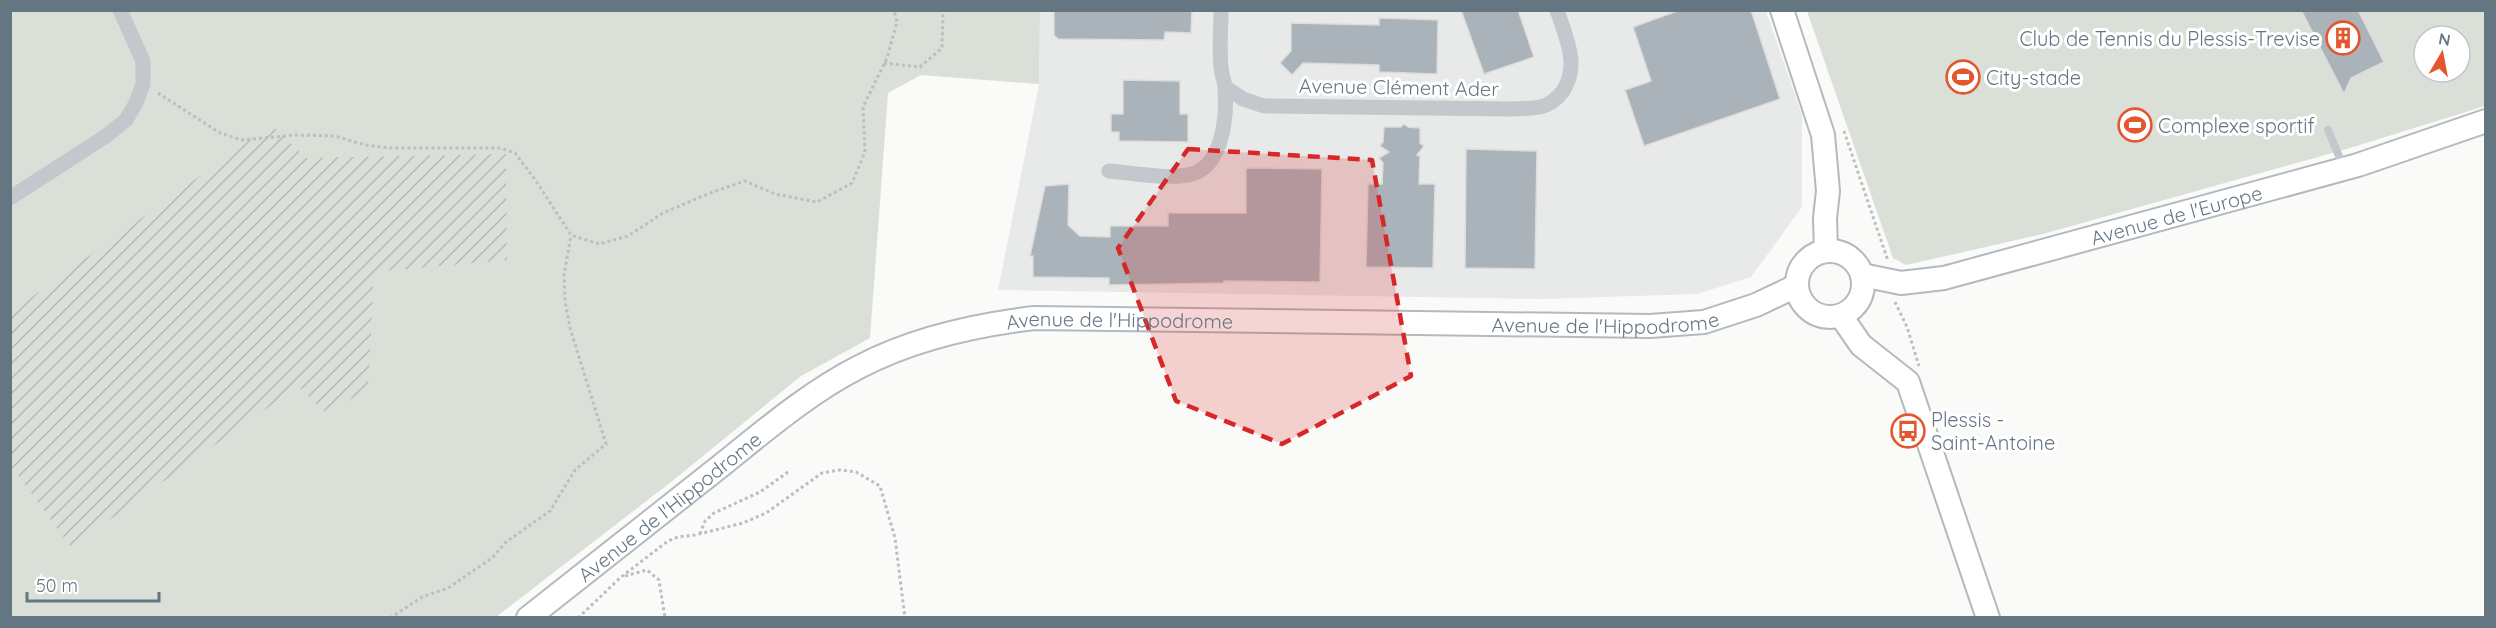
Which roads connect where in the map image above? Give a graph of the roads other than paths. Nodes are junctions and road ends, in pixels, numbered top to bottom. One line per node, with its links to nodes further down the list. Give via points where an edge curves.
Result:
1 (120, 10): 10 (street, via 143,61 143,84 136,103 126,120 106,136)
2 (1221, 10): 5 (street, via 1221,68)
3 (1557, 10): 5 (street, Avenue Clément Ader, via 1572,56 1572,69 1558,98 1541,107 1264,106)
4 (1782, 10): 11 (main road, via 1823,135 1828,191)
5 (1225, 87): 9 (street, via 1219,142 1212,162 1194,174 1175,176)
6 (2486, 121): 8 (main road, Avenue de l'Europe)
7 (2328, 130): 8 (lane)
8 (2344, 169): 12 (main road, Avenue de l'Europe, via 1944,279 1901,283)
9 (1109, 171)
10 (10, 198)
11 (1826, 251): 12 (main road, via 1852,259); 13 (main road, via 1816,253 1801,266)
12 (1862, 275): 14 (main road, via 1862,295)
13 (1796, 286): 14 (main road, via 1803,305 1811,312 1821,317); 15 (main road, Avenue de l'Hippodrome, via 1756,305 1704,322 1650,326 1034,318 962,330 881,356 834,380)
14 (1841, 316): 16 (main road, via 1861,345 1908,382)
15 (528, 618)
16 (1988, 618)

